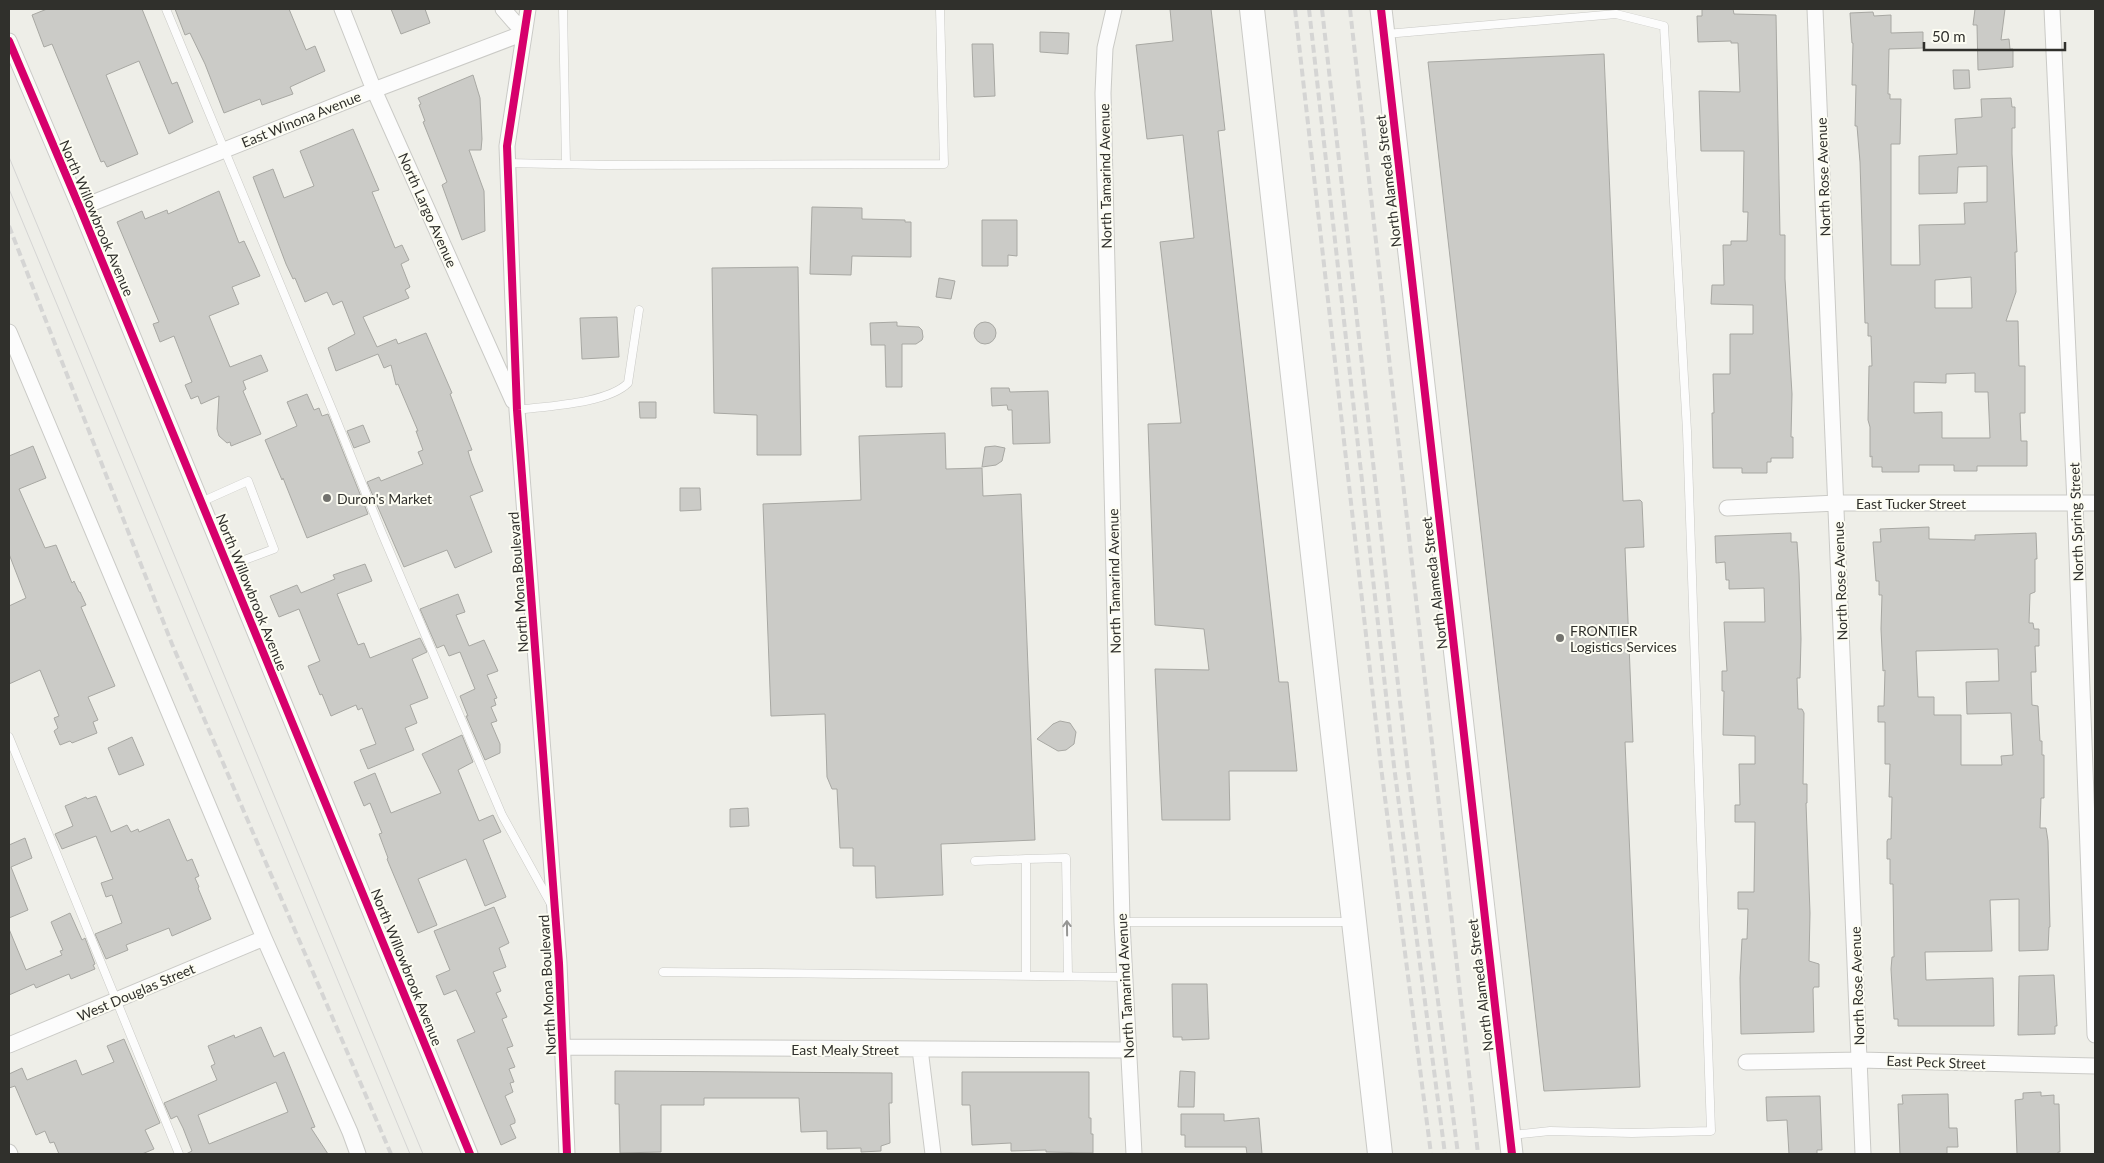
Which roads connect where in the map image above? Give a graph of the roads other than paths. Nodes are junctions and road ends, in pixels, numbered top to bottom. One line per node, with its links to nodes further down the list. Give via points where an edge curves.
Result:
1 (166, 9): 16 (lane)
2 (342, 9): 15 (street, North Largo Avenue)
3 (503, 9): 12 (street)
4 (528, 9): 12 (street, North Mona Boulevard)
5 (563, 9): 18 (lane)
6 (940, 9): 18 (lane, via 944,164)
7 (1114, 9): 33 (street, North Tamarind Avenue, via 1105,48 1103,92)
8 (1252, 9): 34 (main road)
9 (1381, 9): 13 (street, North Alameda Street)
10 (1815, 9): 24 (street, North Rose Avenue)
11 (2052, 9): 25 (street, North Spring Street)
12 (524, 33): 15 (street, East Winona Avenue); 17 (street, North Mona Boulevard, via 507,146)
13 (1384, 34): 49 (street, North Alameda Street); 49 (lane, via 1616,14 1664,26 1687,431 1711,1131 1550,1131)
14 (9, 41): 19 (street, North Willowbrook Avenue)
15 (374, 90): 16 (street, East Winona Avenue); 22 (street, North Largo Avenue)
16 (224, 150): 19 (street, East Winona Avenue); 32 (lane, via 502,815)
17 (508, 163): 18 (lane); 22 (street, North Mona Boulevard)
18 (566, 164)
19 (80, 208): 23 (street, North Willowbrook Avenue)
20 (640, 310): 22 (lane, via 628,383 622,389 584,401)
21 (9, 332): 35 (street)
22 (517, 410): 32 (street, North Mona Boulevard)
23 (201, 502): 28 (street, North Willowbrook Avenue); 28 (lane, via 248,481 274,550)
24 (1837, 503): 25 (street, East Tucker Street); 27 (street, East Tucker Street); 46 (street, North Rose Avenue)
25 (2075, 503): 26 (street, East Tucker Street); 41 (street, North Spring Street)
26 (2095, 503)
27 (1727, 508)
28 (228, 566): 52 (street, North Willowbrook Avenue)
29 (9, 737): 40 (lane)
30 (1026, 859): 31 (lane); 37 (lane); 38 (lane, one-way to 30, via 1066,858)
31 (975, 861)
32 (556, 912): 43 (street, North Mona Boulevard)
33 (1122, 922): 34 (lane); 39 (street, North Tamarind Avenue)
34 (1354, 922): 56 (main road)
35 (264, 938): 40 (street, West Douglas Street); 51 (street)
36 (663, 972): 37 (lane)
37 (1026, 976): 38 (lane)
38 (1068, 976): 39 (lane)
39 (1125, 977): 45 (street, North Tamarind Avenue)
40 (117, 1000): 42 (street, West Douglas Street); 50 (lane)
41 (2095, 1034)
42 (9, 1045)
43 (562, 1047): 44 (street, East Mealy Street); 53 (street, North Mona Boulevard)
44 (920, 1049): 45 (street, East Mealy Street); 54 (street)
45 (1128, 1050): 55 (street, North Tamarind Avenue)
46 (1860, 1060): 47 (street, East Peck Street); 48 (street, East Peck Street); 57 (street, North Rose Avenue)
47 (1746, 1062)
48 (2095, 1066)
49 (1511, 1145)
50 (180, 1154)
51 (358, 1154)
52 (470, 1154)
53 (567, 1154)
54 (933, 1154)
55 (1134, 1154)
56 (1380, 1154)
57 (1864, 1154)

